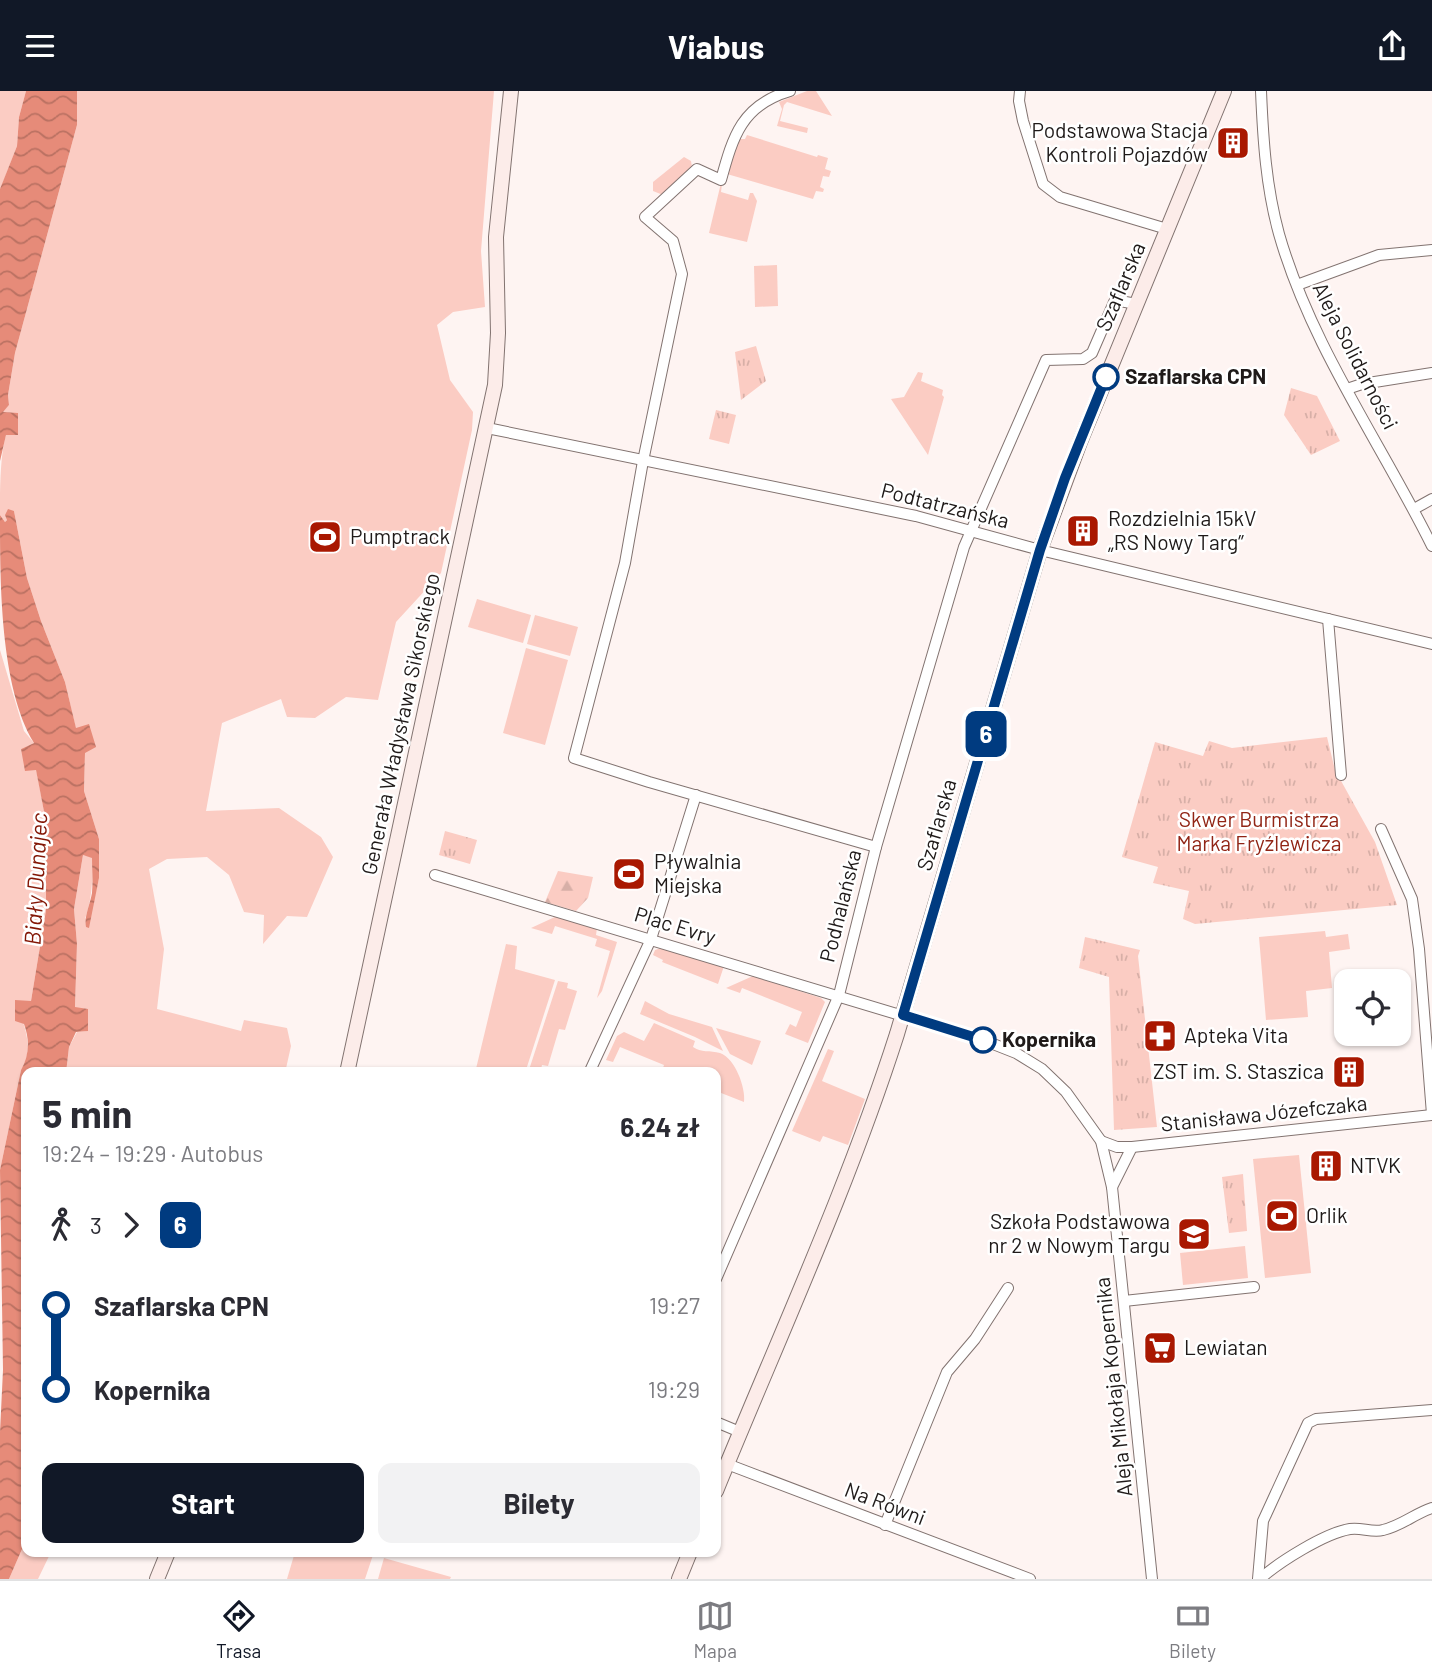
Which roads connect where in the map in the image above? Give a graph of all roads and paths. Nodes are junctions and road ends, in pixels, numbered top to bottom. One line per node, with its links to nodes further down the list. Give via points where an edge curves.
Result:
1 (511, 91): 12 (street, Generała Władysława Sikorskiego, via 496,237 498,356)
2 (790, 91): 13 (street, via 771,96 747,115 729,149 721,180 697,169 645,217 673,241 682,274)
3 (1020, 91): 6 (street, via 1023,121 1043,184 1060,197)
4 (1224, 91): 6 (street, Szaflarska)
5 (1261, 91): 8 (street, Aleja Solidarności, via 1269,191)
6 (1167, 229): 9 (street, Szaflarska)
7 (1432, 250): 8 (street, via 1379,255)
8 (1297, 285): 11 (street, Aleja Solidarności)
9 (1136, 304): 16 (street, Podhalańska, via 1115,300 1092,353 1083,359 1046,360); 18 (street, Szaflarska)
10 (1432, 373): 11 (street)
11 (1348, 390): 15 (street, Aleja Solidarności)
12 (487, 428): 13 (street, Podtatrzańska); 29 (street, Generała Władysława Sikorskiego)
13 (643, 461): 16 (street, Podtatrzańska); 22 (street, via 625,562 574,758)
14 (1432, 499): 15 (street)
15 (1414, 509): 17 (street, Aleja Solidarności)
16 (970, 530): 18 (street, Podtatrzańska); 24 (street, Podhalańska)
17 (1432, 546)
18 (1040, 550): 19 (street, Podtatrzańska); 28 (street, Szaflarska)
19 (1328, 619): 20 (street, Podtatrzańska); 21 (street)
20 (1432, 644)
21 (1342, 775)
22 (696, 795): 24 (street); 26 (street)
23 (1381, 829): 31 (street, via 1412,899)
24 (876, 847): 27 (street, Podhalańska)
25 (435, 875): 26 (street, Plac Evry)
26 (652, 939): 27 (street, Plac Evry); 30 (street)
27 (839, 995): 28 (street, Plac Evry); 35 (street, Podhalańska)
28 (903, 1015): 32 (street, Aleja Mikołaja Kopernika, via 998,1045 1042,1069 1066,1092); 41 (street, Szaflarska, via 855,1154)
29 (348, 1067)
30 (592, 1067)
31 (1432, 1114): 33 (street, Stanisława Józefczaka)
32 (1101, 1141): 33 (street, Stanisława Józefczaka); 34 (street, Aleja Mikołaja Kopernika)
33 (1132, 1147): 34 (street)
34 (1112, 1187): 38 (street, Aleja Mikołaja Kopernika)
35 (721, 1267)
36 (1254, 1287): 38 (street)
37 (1007, 1288): 45 (street, via 975,1339 947,1372)
38 (1124, 1301): 51 (street, Aleja Mikołaja Kopernika)
39 (1432, 1410): 52 (street, via 1308,1423 1263,1521)
40 (721, 1424): 41 (street)
41 (740, 1432): 42 (street, Szaflarska)
42 (727, 1464): 43 (street, Szaflarska); 45 (street, Na Równi)
43 (721, 1479)
44 (1432, 1508): 52 (street, via 1384,1530 1336,1533)
45 (885, 1524): 50 (street, Na Równi)
46 (166, 1557): 48 (street)
47 (688, 1557): 49 (street)
48 (157, 1579)
49 (679, 1579)
50 (1030, 1579)
51 (1152, 1579)
52 (1259, 1579)

